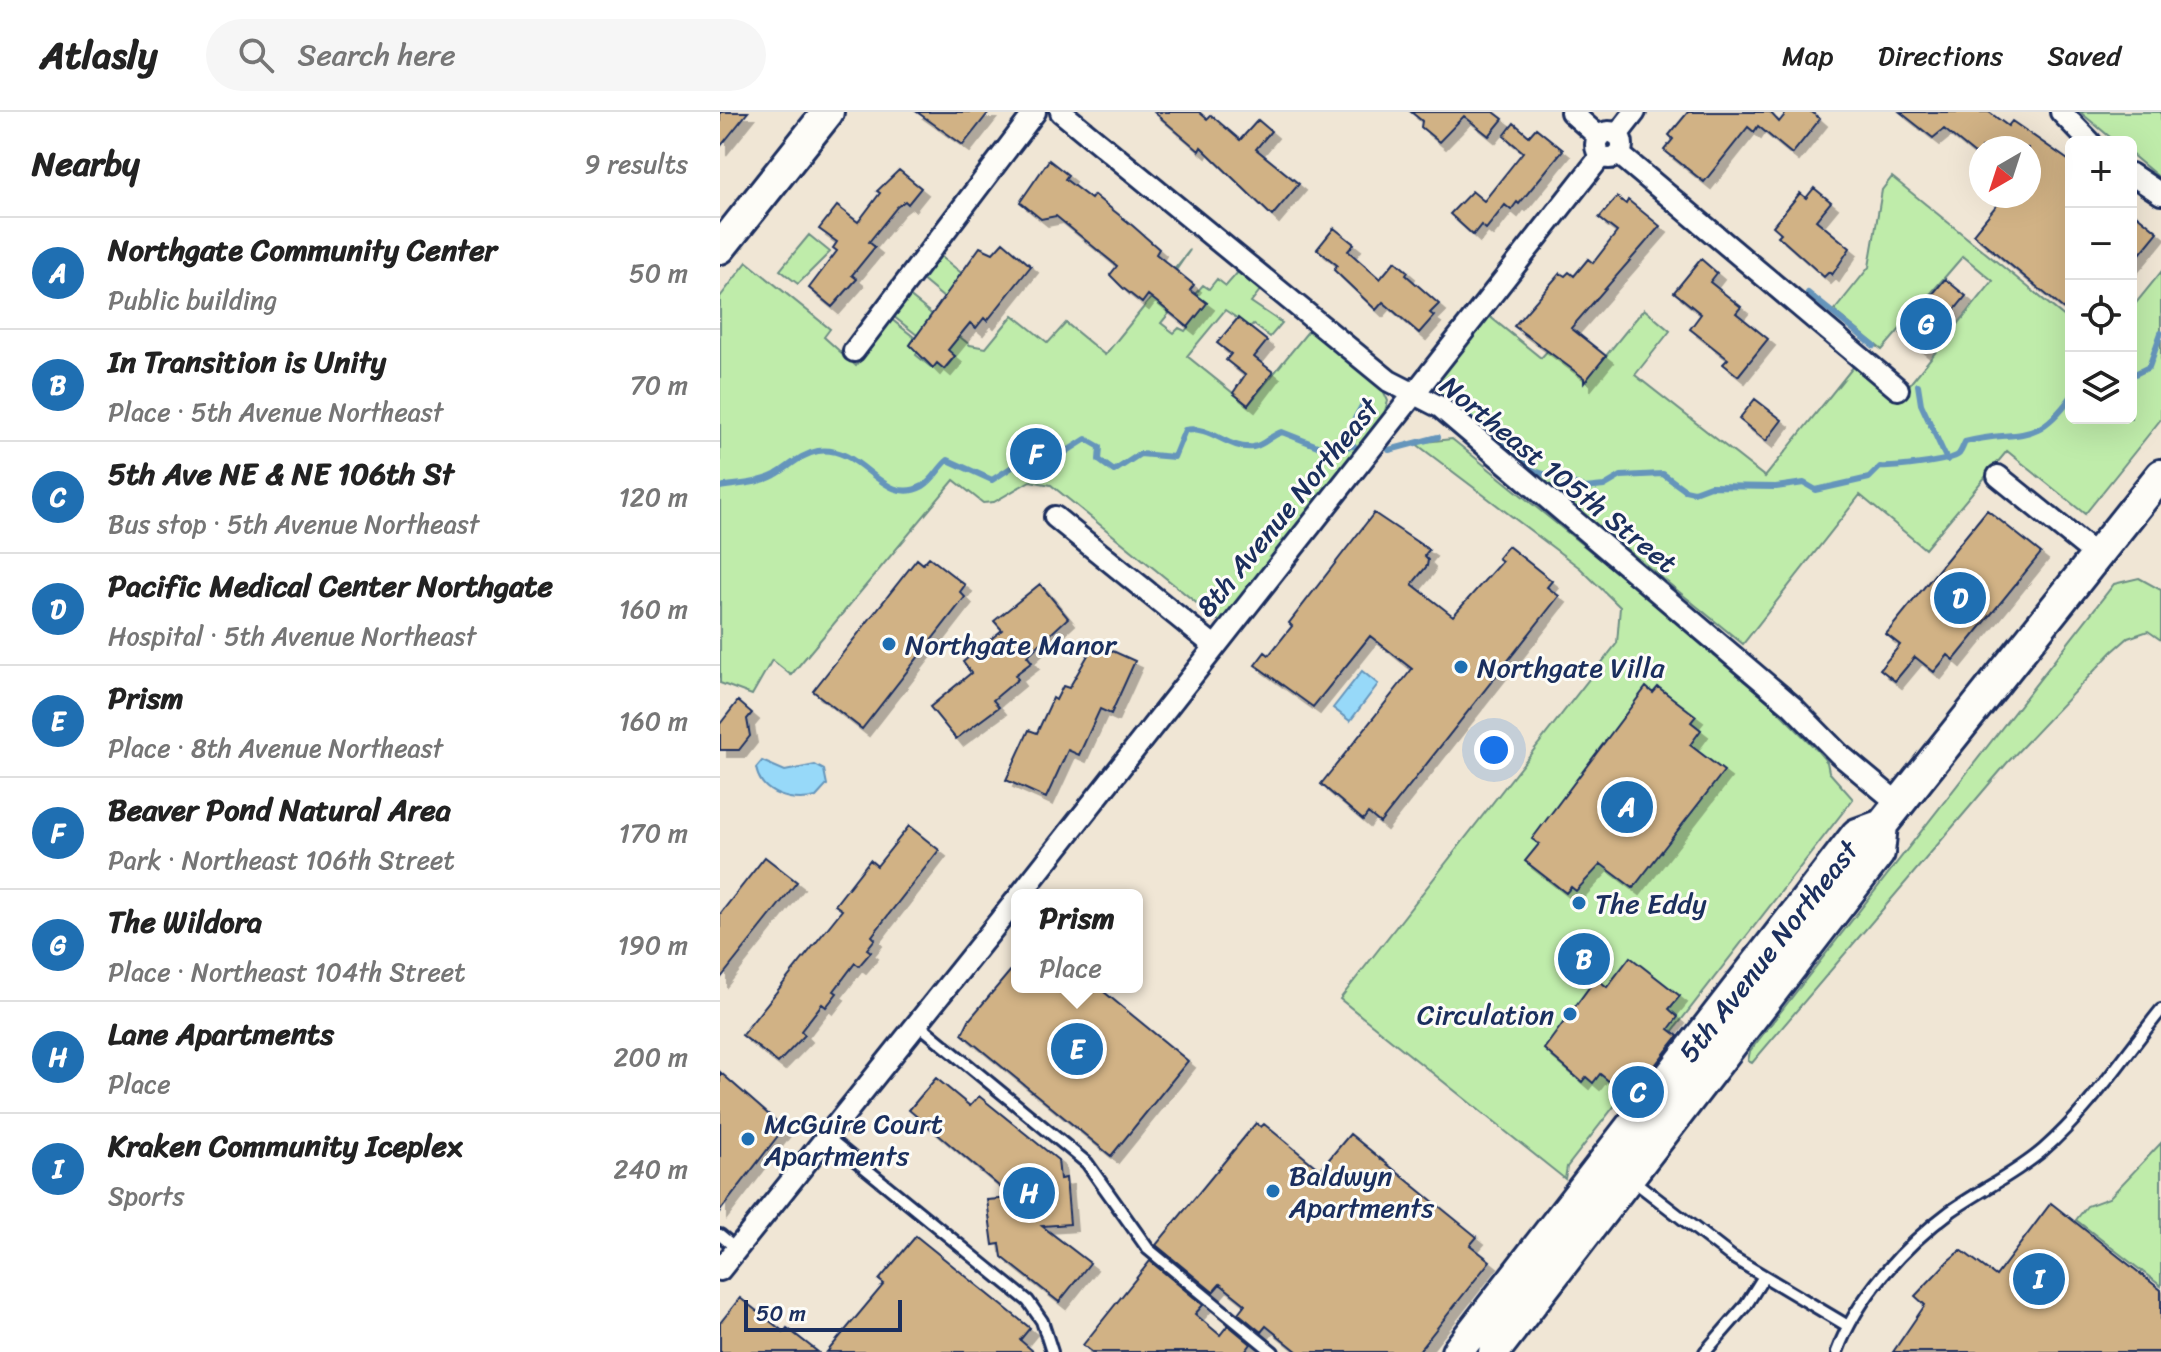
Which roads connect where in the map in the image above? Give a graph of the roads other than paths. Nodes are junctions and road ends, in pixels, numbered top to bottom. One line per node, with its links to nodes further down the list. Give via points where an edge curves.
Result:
1 (828, 112): 11 (main road)
2 (1035, 112): 12 (street)
3 (1061, 112): 14 (street, Northeast 105th Street, via 1389,381)
4 (1571, 112): 8 (street)
5 (1635, 112): 8 (street, 8th Avenue Northeast)
6 (2061, 112): 7 (street)
7 (2083, 135)
8 (1609, 145): 13 (street); 14 (street, 8th Avenue Northeast)
9 (2137, 178): 10 (street)
10 (2161, 194)
11 (720, 248)
12 (854, 351)
13 (1898, 389)
14 (1415, 393): 19 (street, 8th Avenue Northeast); 20 (street, Northeast 105th Street, via 1440,407 1792,706)
15 (2161, 475): 18 (main road, 5th Avenue Northeast)
16 (1998, 476): 18 (street)
17 (1055, 517): 19 (street)
18 (2097, 556): 20 (main road, 5th Avenue Northeast)
19 (1213, 645): 21 (street, 8th Avenue Northeast)
20 (1890, 815): 26 (main road, 5th Avenue Northeast, via 1879,853)
21 (1025, 889)
22 (1011, 907): 24 (street, 8th Avenue Northeast)
23 (2159, 1017): 31 (lane, via 2060,1134 1922,1235)
24 (918, 1024): 25 (street, 8th Avenue Northeast); 33 (lane, via 1087,1163 1148,1249)
25 (827, 1137): 28 (street, 8th Avenue Northeast); 32 (lane, via 1028,1301 1042,1321)
26 (1618, 1168): 30 (lane); 34 (main road, 5th Avenue Northeast); 35 (main road, 5th Avenue Northeast)
27 (720, 1235): 28 (lane)
28 (737, 1249): 29 (street, 8th Avenue Northeast)
29 (720, 1270)
30 (1763, 1278): 31 (lane); 36 (lane)
31 (1848, 1326): 37 (lane)
32 (1052, 1352)
33 (1273, 1352)
34 (1457, 1352)
35 (1494, 1352)
36 (1705, 1352)
37 (1837, 1352)

